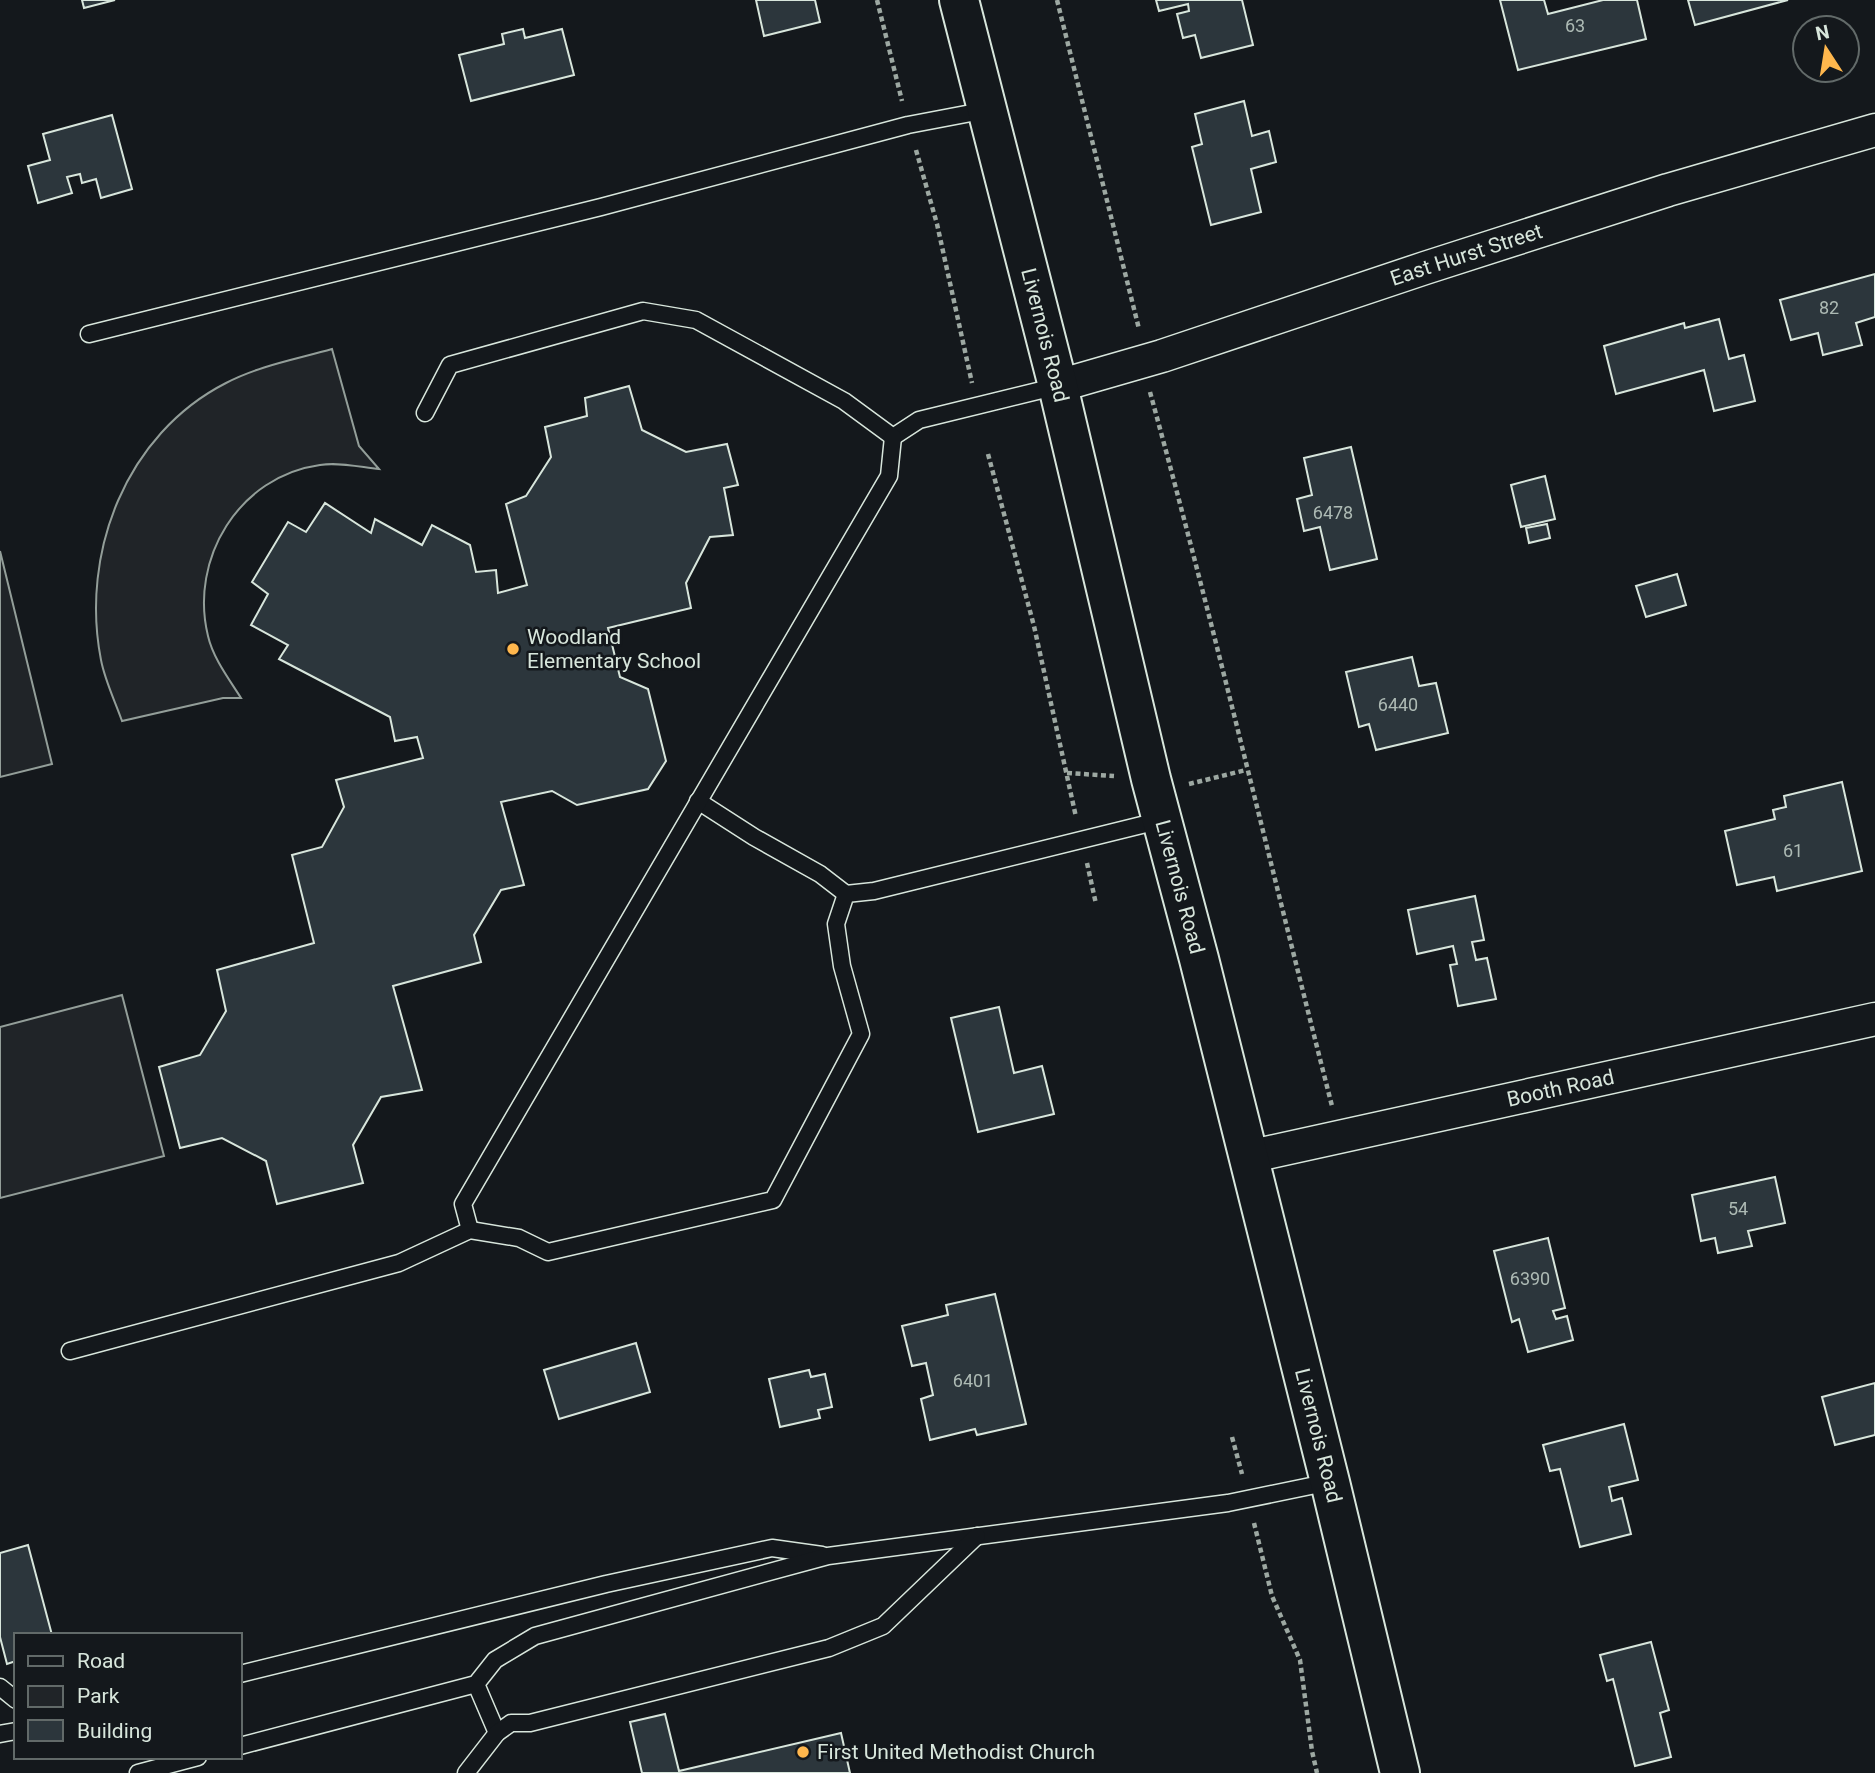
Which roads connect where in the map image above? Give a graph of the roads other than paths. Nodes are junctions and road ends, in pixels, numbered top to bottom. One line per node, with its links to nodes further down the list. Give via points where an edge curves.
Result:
1 (959, 0): 2 (street, Livernois Road)
2 (988, 110): 4 (lane, via 908,125); 5 (street, Livernois Road)
3 (1875, 130): 5 (street, East Hurst Street, via 1668,190)
4 (89, 334)
5 (1058, 386): 7 (lane, via 919,420); 9 (street, Livernois Road)
6 (425, 413): 7 (lane, via 450,365 643,310 696,320 844,401)
7 (894, 437): 8 (lane, via 889,476)
8 (698, 801): 10 (lane); 13 (lane, via 463,1204)
9 (1162, 820): 10 (lane); 12 (street, Livernois Road)
10 (846, 894): 13 (lane, via 836,925 860,1034 773,1200 548,1252 519,1238)
11 (1875, 1019): 12 (street, Booth Road)
12 (1248, 1157): 15 (street, Livernois Road)
13 (470, 1230): 14 (lane, via 398,1263)
14 (70, 1351)
15 (1330, 1482): 16 (lane, via 1248,1499); 27 (street, Livernois Road)
16 (976, 1536): 17 (lane); 22 (lane, via 883,1626 829,1648 530,1723 511,1723)
17 (828, 1556): 18 (lane, via 772,1548); 19 (lane, via 535,1636 495,1660)
18 (242, 1674)
19 (476, 1684): 22 (lane); 23 (lane)
20 (0, 1687): 21 (lane)
21 (14, 1698)
22 (497, 1733): 26 (lane)
23 (242, 1745)
24 (190, 1759): 25 (lane)
25 (138, 1773)
26 (466, 1773)
27 (1400, 1773)

